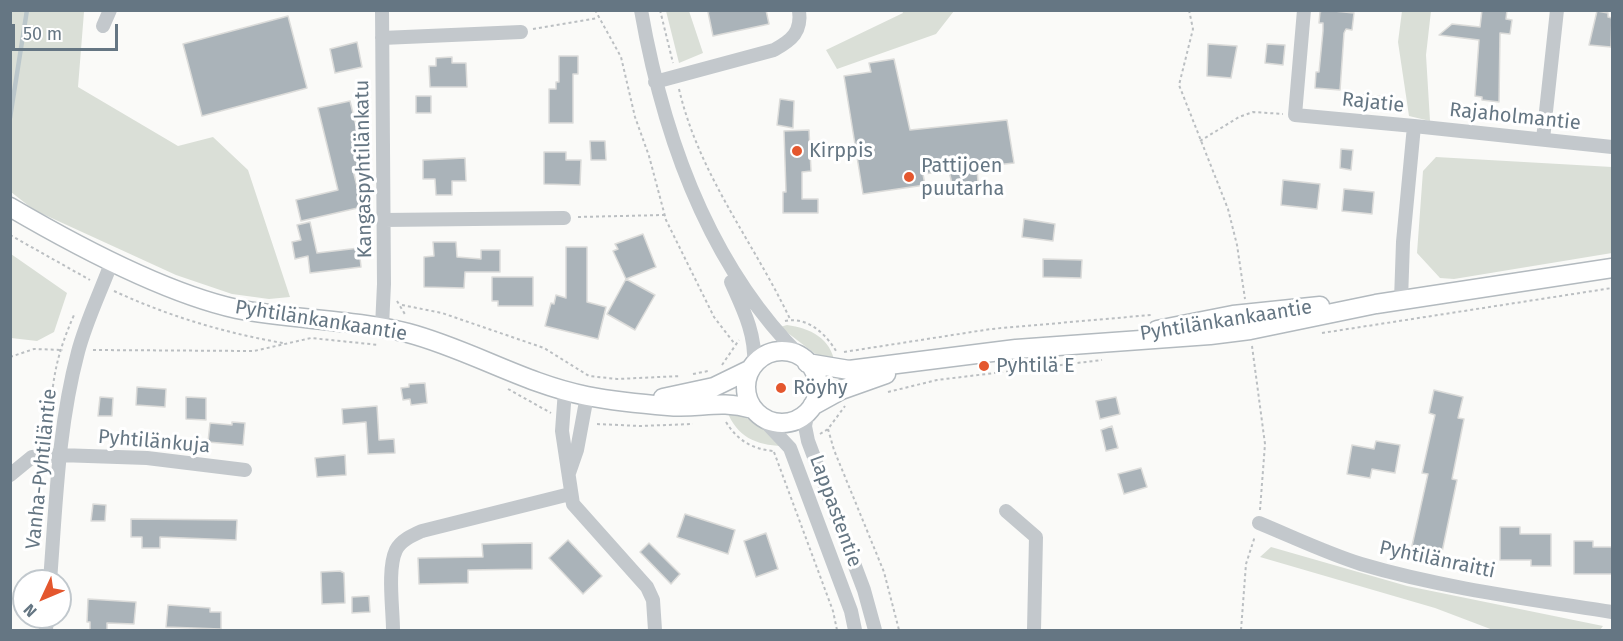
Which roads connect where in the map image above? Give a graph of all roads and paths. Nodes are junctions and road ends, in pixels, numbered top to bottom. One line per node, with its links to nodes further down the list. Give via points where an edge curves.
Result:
1 (110, 10): 11 (street)
2 (382, 10): 13 (street, Kangaspyhtilänkatu)
3 (595, 10): 10 (path)
4 (641, 10): 15 (street)
5 (660, 10): 14 (path)
6 (799, 10): 14 (street, via 801,23 792,40 774,50)
7 (1189, 10): 19 (path, via 1193,29 1179,86)
8 (1304, 10): 16 (street)
9 (1557, 10): 18 (street)
10 (599, 18): 12 (path); 22 (path, via 621,57)
11 (103, 26)
12 (521, 32): 13 (street)
13 (382, 38): 24 (street, Kangaspyhtilänkatu)
14 (676, 76): 15 (street); 36 (path, via 694,140 713,182 754,248)
15 (655, 82): 25 (street, via 677,151)
16 (1296, 115): 17 (street, Rajatie); 19 (path, via 1253,112)
17 (1414, 126): 18 (street, Rajaholmantie); 31 (street, Rajatie)
18 (1543, 139): 20 (street, Rajaholmantie)
19 (1200, 141): 32 (path, via 1228,209 1237,245)
20 (1612, 147)
21 (10, 207): 27 (street, Pyhtilänkankaantie)
22 (664, 214): 23 (path); 43 (path, via 714,317)
23 (564, 218): 24 (street)
24 (384, 220): 40 (street, Kangaspyhtilänkatu)
25 (712, 230): 37 (street, via 746,293); 38 (street)
26 (10, 235): 29 (path)
27 (112, 261): 29 (street, Vanha-Pyhtiläntie); 40 (street, Pyhtilänkankaantie, via 179,290 237,309)
28 (1612, 268): 31 (street, Pyhtilänkankaantie)
29 (103, 286): 42 (path, via 227,332); 45 (street, Vanha-Pyhtiläntie)
30 (1612, 288): 39 (path)
31 (1401, 300): 33 (street, Pyhtilänkankaantie)
32 (1243, 304): 33 (street, Pyhtilänkankaantie); 41 (street, Pyhtilänkankaantie)
33 (1376, 304): 41 (street, Pyhtilänkankaantie, via 1250,330)
34 (402, 305): 52 (path, via 442,313 544,348 582,373 599,378)
35 (1153, 314): 36 (path, via 991,329 838,353 814,327)
36 (790, 320): 37 (path)
37 (769, 324): 47 (street)
38 (751, 332): 43 (path); 50 (street)
39 (1318, 334)
40 (383, 337): 42 (path, via 303,338); 53 (street, Pyhtilänkankaantie, via 429,339)
41 (1113, 340): 49 (street, Pyhtilänkankaantie)
42 (286, 343): 45 (path, via 254,351)
43 (734, 343): 52 (path)
44 (1244, 345): 73 (path, via 1252,344 1263,419)
45 (78, 350): 46 (path, via 34,349); 67 (street, Vanha-Pyhtiläntie)
46 (10, 357)
47 (804, 359): 49 (street, Pyhtilänkankaantie, via 849,370); 50 (street, via 778,351 762,357); 57 (street, via 817,384)
48 (1107, 360): 54 (path, via 938,380)
49 (919, 362): 56 (street, Pyhtilänkankaantie)
50 (752, 367): 52 (street, Pyhtilänkankaantie); 59 (street, via 746,389)
51 (504, 386): 60 (path, via 532,404)
52 (720, 386): 55 (street, Pyhtilänkankaantie, via 668,406); 59 (street, Pyhtilänkankaantie); 66 (path, via 725,419 740,439)
53 (565, 390): 55 (street, Pyhtilänkankaantie); 60 (street)
54 (882, 393)
55 (587, 396): 61 (street)
56 (848, 396): 57 (street, Pyhtilänkankaantie); 58 (path); 58 (path)
57 (810, 409): 59 (street, via 787,422 773,422); 64 (street, Lappastentie, via 805,426)
58 (845, 409): 63 (path)
59 (757, 412): 65 (street, Lappastentie)
60 (563, 416): 70 (street)
61 (582, 421): 62 (path, via 640,426); 70 (street)
62 (697, 423)
63 (828, 429): 64 (path); 81 (path, via 884,572)
64 (808, 441): 80 (street, Lappastentie)
65 (790, 448): 66 (path); 79 (street, Lappastentie, via 814,506)
66 (774, 451): 78 (path)
67 (59, 455): 68 (street, Pyhtilänkuja, via 147,458); 69 (street, Pyhtilänkuja, via 32,458); 74 (street, Vanha-Pyhtiläntie)
68 (245, 470)
69 (10, 475)
70 (568, 475): 71 (street)
71 (570, 494): 76 (street, via 422,531 403,541 393,563); 77 (street, via 577,510 647,587)
72 (1006, 511): 82 (street, via 1036,537)
73 (1260, 523): 75 (street, Pyhtilänraitti, via 1326,551 1394,572); 83 (path, via 1246,564)
74 (51, 569)
75 (1612, 612)
76 (393, 630)
77 (655, 630)
78 (837, 630)
79 (855, 630)
80 (875, 630)
81 (899, 630)
82 (1034, 630)
83 (1241, 630)

